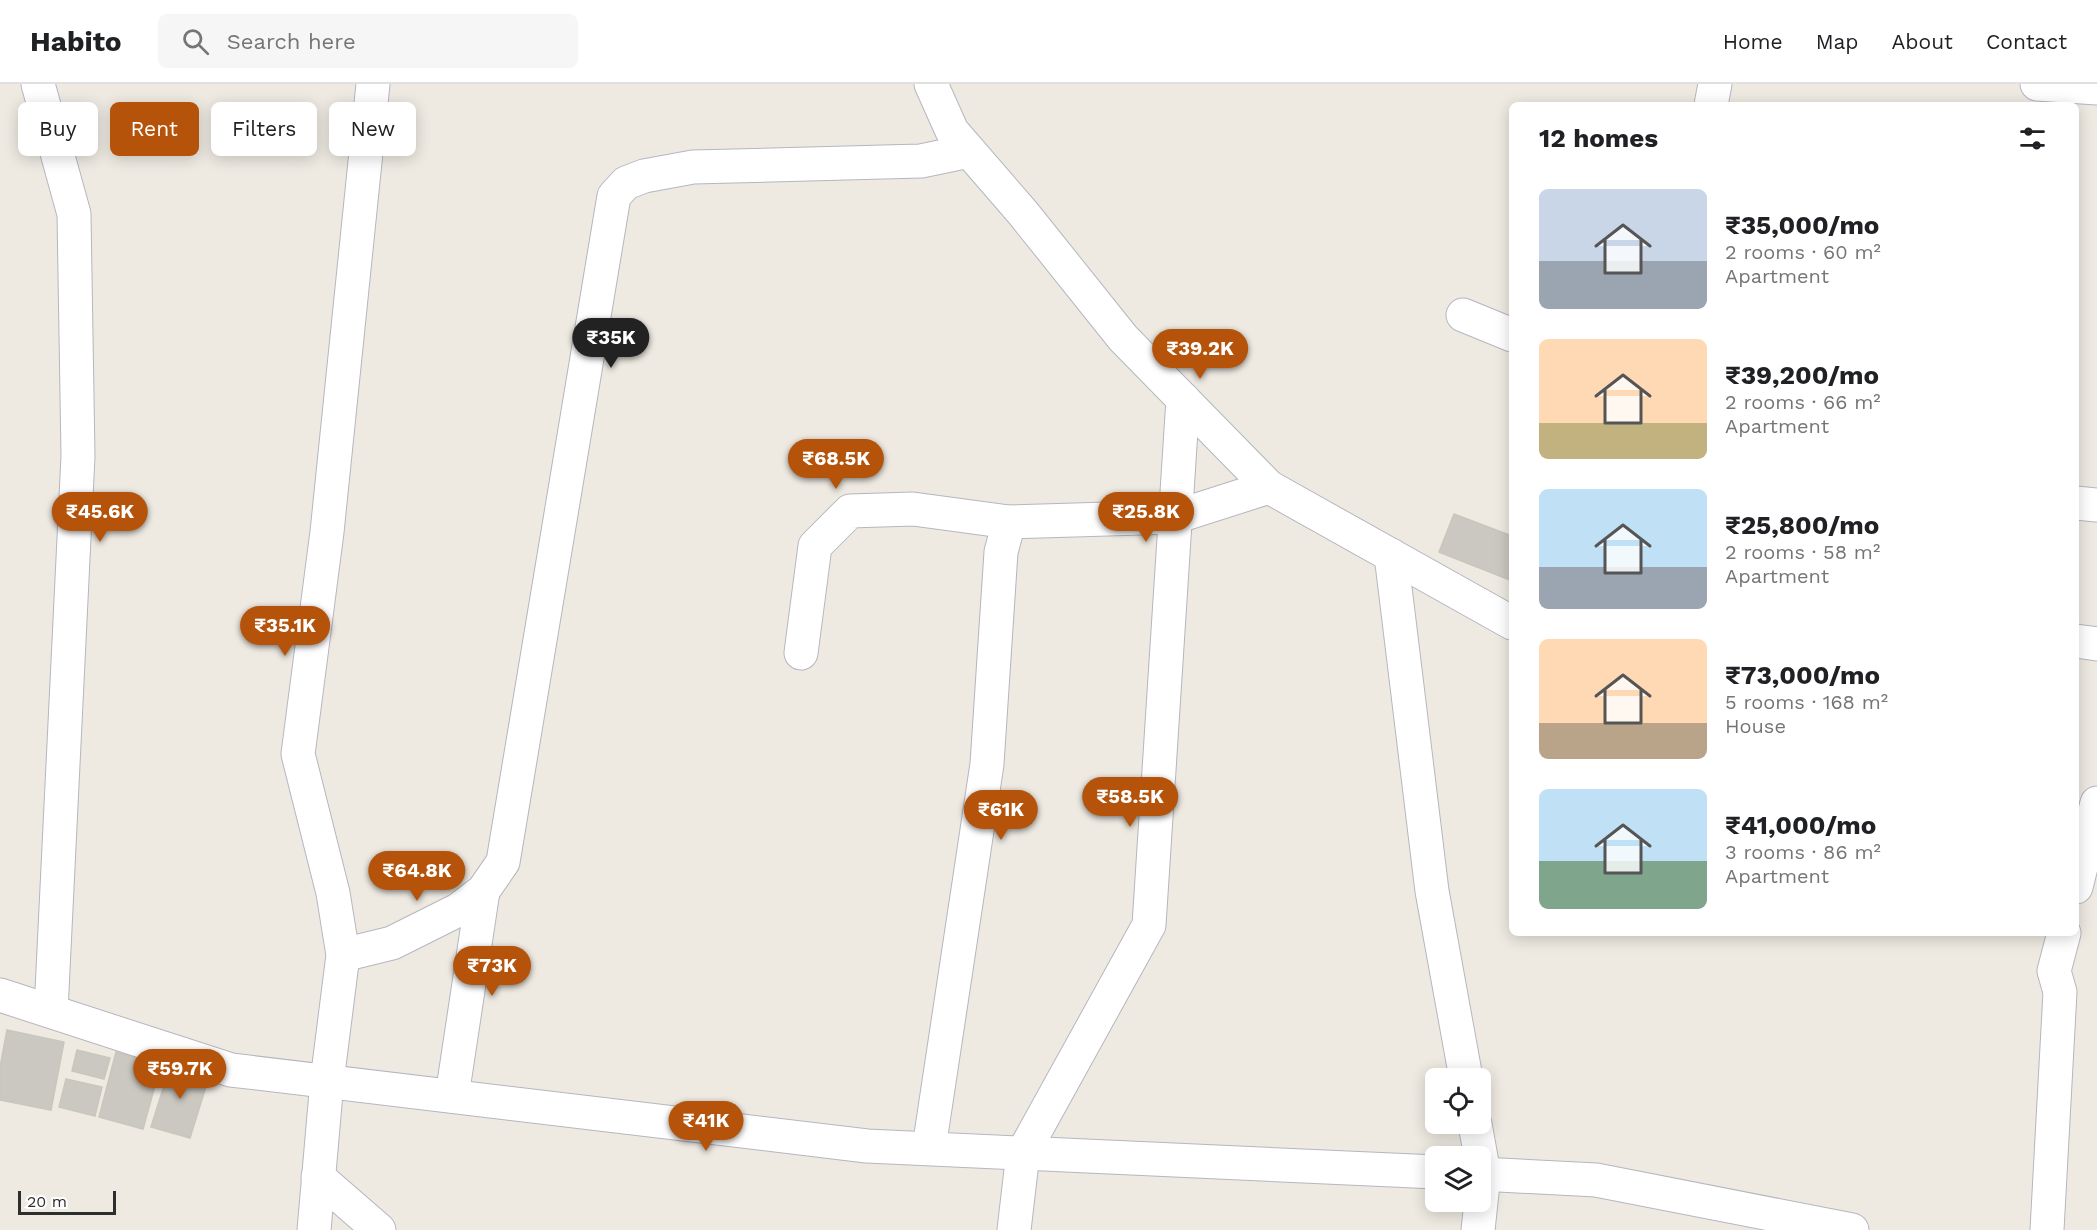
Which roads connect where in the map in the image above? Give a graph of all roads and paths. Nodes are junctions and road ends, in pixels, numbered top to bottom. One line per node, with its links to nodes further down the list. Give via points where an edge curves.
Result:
1 (38, 84): 30 (street, via 74,214 78,456)
2 (372, 84): 28 (street, via 327,532 298,754 333,893)
3 (931, 84): 8 (street, via 952,131)
4 (1715, 84): 7 (street)
5 (2037, 84): 6 (street)
6 (2097, 88)
7 (1712, 102)
8 (969, 151): 11 (street, via 1123,338); 25 (street, via 921,161 693,167 644,176 626,183 614,196 503,862)
9 (1463, 315): 10 (street)
10 (1509, 334)
11 (1183, 399): 12 (street); 15 (street)
12 (1269, 487): 15 (street); 17 (street)
13 (2079, 503): 14 (street)
14 (2097, 505)
15 (1175, 517): 16 (street); 35 (street, via 1149,925)
16 (1009, 522): 21 (street, via 913,509 850,511 815,546); 34 (street, via 1001,552 987,764)
17 (1390, 555): 18 (street); 31 (street, via 1432,891)
18 (1509, 621)
19 (2079, 641): 20 (street)
20 (2097, 644)
21 (801, 653)
22 (2097, 803): 23 (street)
23 (2079, 875)
24 (2079, 888): 26 (street)
25 (483, 891): 28 (street, via 458,910 392,943); 33 (street)
26 (2097, 892)
27 (2063, 936): 46 (street, via 2054,971 2060,992)
28 (343, 955): 32 (street)
29 (0, 995): 30 (street)
30 (51, 1011): 32 (street, via 231,1070)
31 (1464, 1068)
32 (327, 1081): 33 (street); 38 (street)
33 (452, 1096): 34 (street, via 867,1146)
34 (930, 1149): 35 (street)
35 (1023, 1153): 36 (street); 43 (street)
36 (1425, 1171)
37 (1491, 1174): 40 (street, via 1596,1180)
38 (318, 1177): 41 (street); 42 (street)
39 (1479, 1212): 44 (street)
40 (1805, 1225): 45 (street)
41 (314, 1230)
42 (379, 1230)
43 (1014, 1230)
44 (1478, 1230)
45 (1852, 1230)
46 (2047, 1230)

